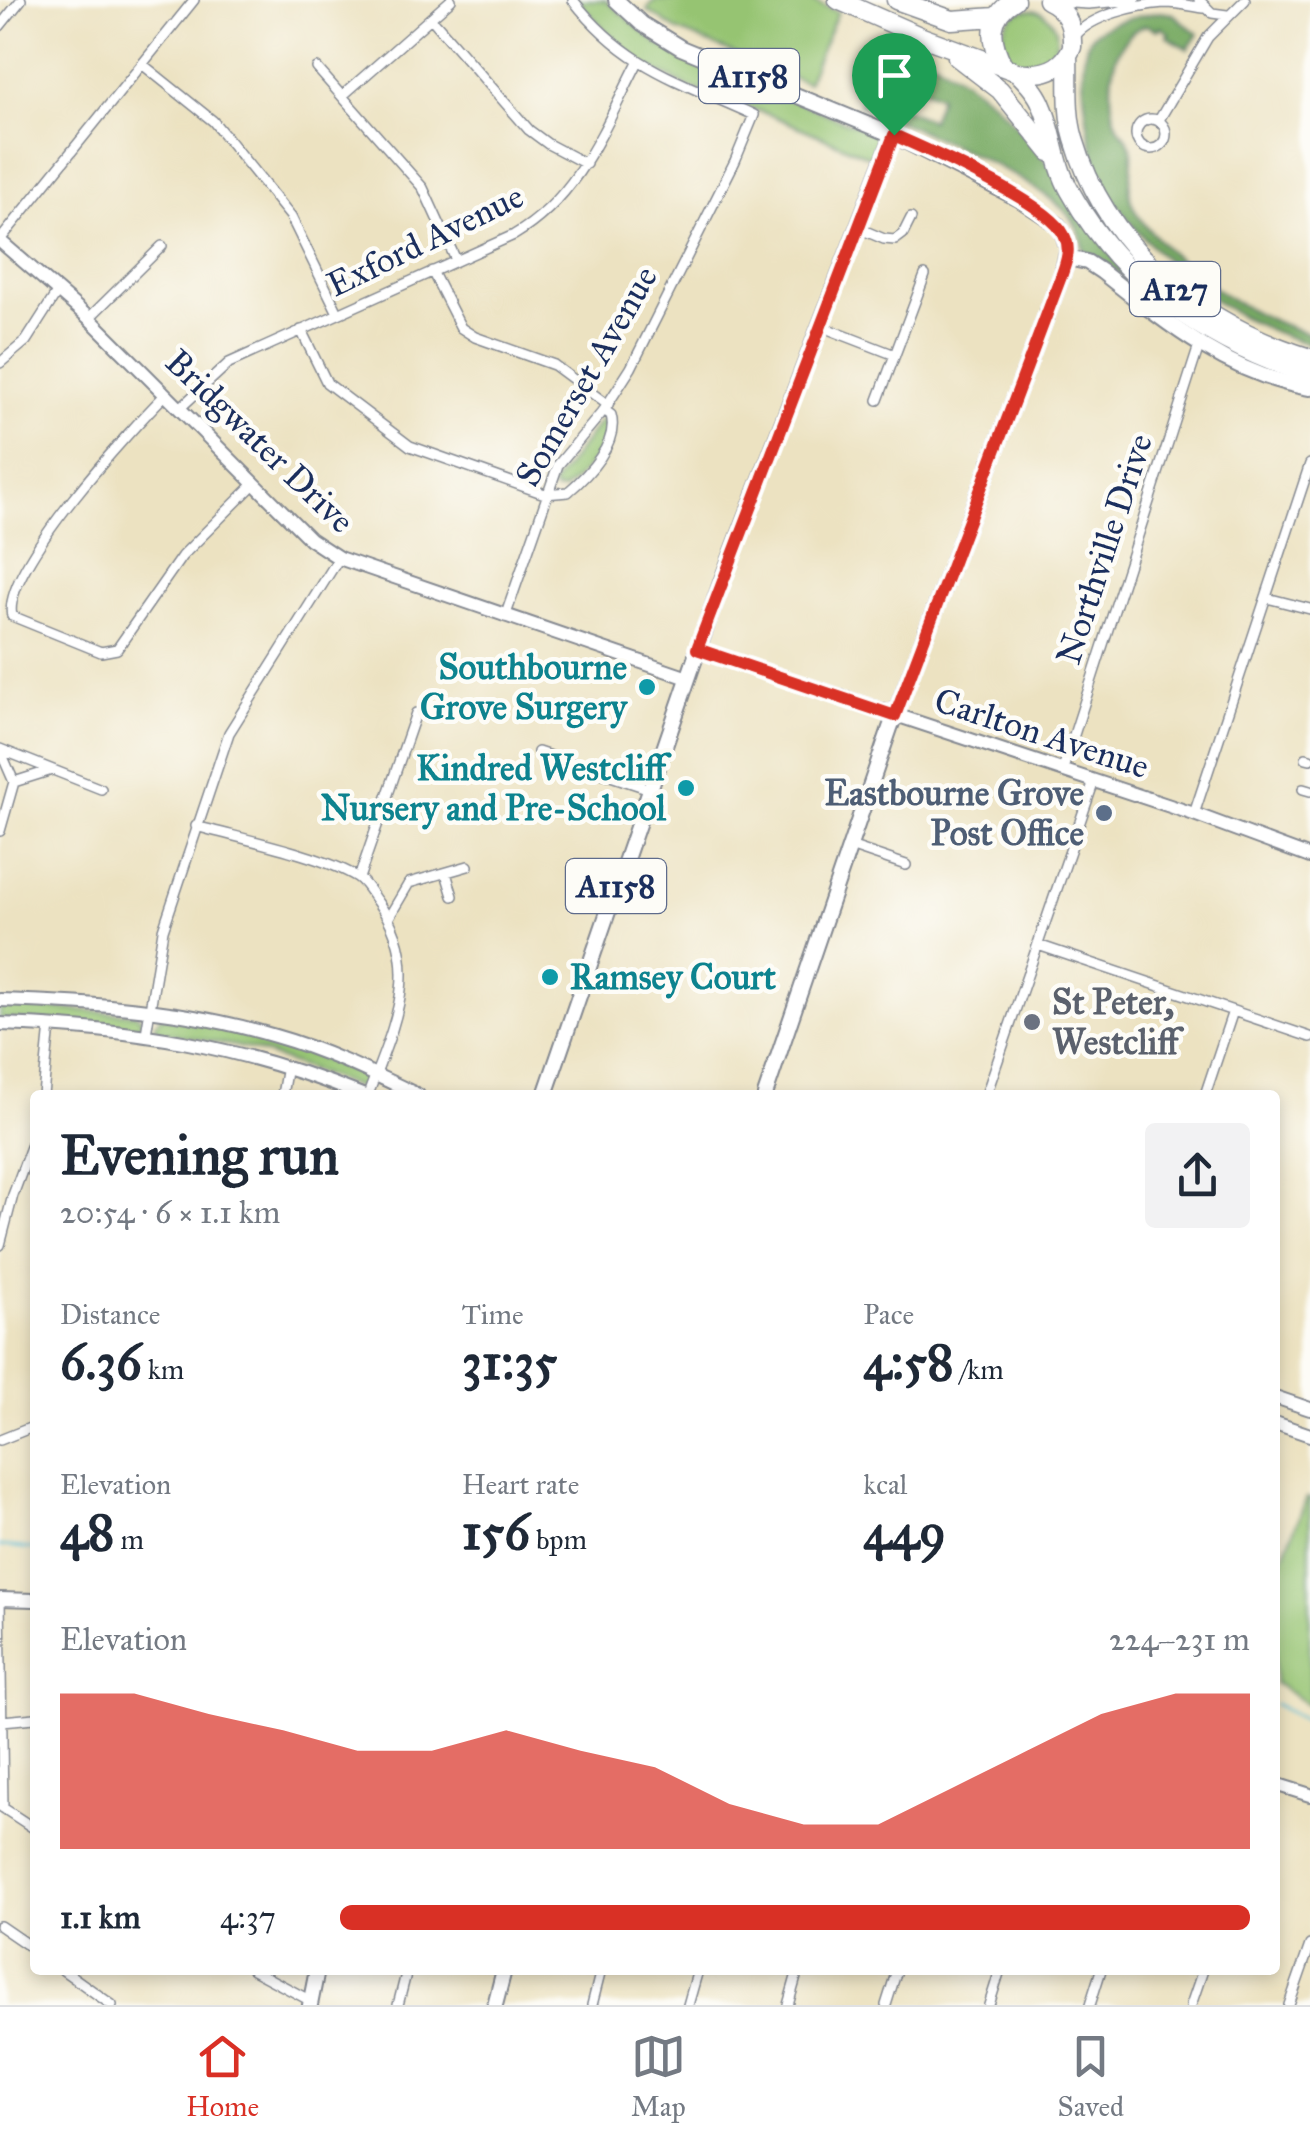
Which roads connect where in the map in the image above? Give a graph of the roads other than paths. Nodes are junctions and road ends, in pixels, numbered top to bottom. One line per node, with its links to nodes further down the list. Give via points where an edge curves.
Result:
1 (21, 0): 15 (street)
2 (194, 0): 20 (street)
3 (451, 0): 14 (street)
4 (573, 0): 19 (street)
5 (616, 0): 25 (main road, A1158, via 681,48)
6 (838, 0): 16 (highway, A127)
7 (896, 0): 11 (highway, via 952,20)
8 (1136, 0): 10 (street)
9 (1245, 0): 13 (street)
10 (1050, 1): 18 (highway, via 1068,20)
11 (1003, 7): 22 (highway, via 994,48)
12 (1205, 7): 13 (street); 17 (street); 18 (street, via 1165,3 1088,22)
13 (1227, 15): 17 (street)
14 (431, 18): 23 (street); 27 (street, via 529,130)
15 (0, 26)
16 (922, 37): 22 (highway, A127); 26 (highway, A127, via 1000,90)
17 (1208, 37): 24 (street)
18 (1070, 47): 22 (highway, via 1048,72); 43 (highway, A127, via 1073,136 1101,205 1130,245 1178,291 1230,326)
19 (638, 62): 27 (street, Exford Avenue); 50 (street, Somerset Avenue, via 754,115)
20 (142, 64): 30 (street); 37 (street, via 213,122 291,217)
21 (317, 68): 23 (street)
22 (1010, 69): 26 (highway, A127, via 1042,104)
23 (342, 96): 33 (street, via 423,188)
24 (1158, 120)
25 (894, 135): 29 (main road, A1158); 32 (main road, A1158, via 1047,217 1063,233)
26 (1057, 162): 45 (highway, A127, via 1086,216 1163,301 1265,361)
27 (586, 164): 33 (street, Exford Avenue, via 538,221)
28 (911, 218): 29 (street, via 895,240)
29 (858, 228): 39 (main road, A1158)
30 (0, 241): 36 (street, Bridgwater Drive)
31 (162, 246): 38 (street)
32 (1068, 258): 41 (main road, via 1102,272); 61 (main road)
33 (456, 260): 34 (street, Exford Avenue)
34 (432, 271): 37 (street, Exford Avenue); 50 (street, via 462,328 554,365)
35 (925, 275): 42 (street)
36 (58, 291): 38 (street, Bridgwater Drive); 44 (street, via 26,341)
37 (338, 313): 40 (street, Exford Avenue)
38 (89, 318): 47 (street, Bridgwater Drive)
39 (820, 326): 42 (street); 58 (main road, A1158)
40 (301, 330): 49 (street, Exford Avenue, via 228,363); 53 (street, via 327,383 410,446)
41 (1199, 346): 46 (main road, via 1263,376); 65 (street, Northville Drive)
42 (895, 355): 48 (street)
43 (1310, 358)
44 (0, 363)
45 (1310, 375)
46 (1310, 388)
47 (166, 394): 49 (street, Bridgwater Drive); 52 (street, via 65,499 6,596 12,616 101,652 117,649 182,556)
48 (878, 400)
49 (180, 408): 52 (street, Bridgwater Drive)
50 (606, 408): 53 (street, Somerset Avenue, via 558,466); 53 (street, via 613,427 601,455 568,492)
51 (1310, 464): 55 (street)
52 (254, 484): 54 (street, Bridgwater Drive)
53 (545, 494): 57 (street, Somerset Avenue)
54 (339, 558): 57 (street, Bridgwater Drive); 71 (street, via 229,733)
55 (1267, 598): 56 (street); 70 (street)
56 (1310, 609)
57 (504, 617): 59 (street, Bridgwater Drive)
58 (697, 649): 59 (main road, A1158); 61 (street, Carlton Avenue)
59 (688, 678): 69 (main road, A1158)
60 (416, 713): 78 (street)
61 (895, 716): 65 (street, Carlton Avenue); 73 (main road)
62 (0, 750): 64 (street); 67 (street)
63 (538, 752): 69 (street)
64 (52, 770): 67 (street); 68 (street)
65 (1062, 770): 66 (street, Carlton Avenue)
66 (1094, 781): 70 (street, Carlton Avenue); 81 (street)
67 (14, 782): 72 (street)
68 (101, 789)
69 (650, 790): 96 (main road, A1158)
70 (1194, 814): 74 (street, Carlton Avenue)
71 (196, 826): 78 (street); 83 (street, via 163,930)
72 (0, 831)
73 (850, 846): 76 (street); 97 (main road)
74 (1310, 857)
75 (468, 866): 77 (street)
76 (906, 866)
77 (446, 873): 79 (street); 80 (street, via 409,884)
78 (359, 878): 80 (street)
79 (453, 896)
80 (389, 917): 90 (street, via 404,964 394,1024)
81 (1038, 945): 84 (street); 98 (street)
82 (0, 1000): 83 (street)
83 (150, 1010): 87 (street); 90 (street, via 276,1036)
84 (1232, 1011): 88 (street); 99 (street)
85 (0, 1024): 86 (street)
86 (50, 1026): 87 (street); 91 (street)
87 (146, 1034): 89 (street)
88 (1310, 1036)
89 (287, 1066): 92 (street); 93 (street)
90 (376, 1074): 94 (street); 95 (street)
91 (44, 1090)
92 (283, 1090)
93 (352, 1090)
94 (368, 1090)
95 (408, 1090)
96 (547, 1090)
97 (767, 1090)
98 (988, 1090)
99 (1207, 1090)
100 (30, 1149): 102 (street)
101 (0, 1191): 102 (street)
102 (13, 1195): 103 (street)
103 (0, 1246)
104 (1280, 1399): 105 (street)
105 (1310, 1409)
106 (1280, 1424): 108 (street)
107 (30, 1428): 109 (street)
108 (1310, 1435)
109 (0, 1440)
110 (0, 1600): 111 (street); 113 (street)
111 (30, 1600)
112 (30, 1718): 113 (street)
113 (2, 1721): 116 (street)
114 (1280, 1786): 115 (street)
115 (1310, 1795)
116 (2, 1807): 117 (street)
117 (30, 1825)
118 (0, 1926): 120 (street)
119 (1310, 1944): 144 (street)
120 (30, 1947)
121 (69, 1975): 134 (street)
122 (262, 1975): 133 (street)
123 (317, 1975): 133 (main road)
124 (406, 1975): 135 (street)
125 (503, 1975): 136 (main road)
126 (601, 1975): 137 (street)
127 (697, 1975): 138 (street)
128 (797, 1975): 139 (street)
129 (895, 1975): 140 (street)
130 (998, 1975): 141 (street)
131 (1099, 1975): 142 (street)
132 (1201, 1975): 143 (street)
133 (310, 2003)
134 (112, 2005)
135 (398, 2005)
136 (494, 2005)
137 (592, 2005)
138 (688, 2005)
139 (788, 2005)
140 (886, 2005)
141 (989, 2005)
142 (1090, 2005)
143 (1191, 2005)
144 (1290, 2005)

